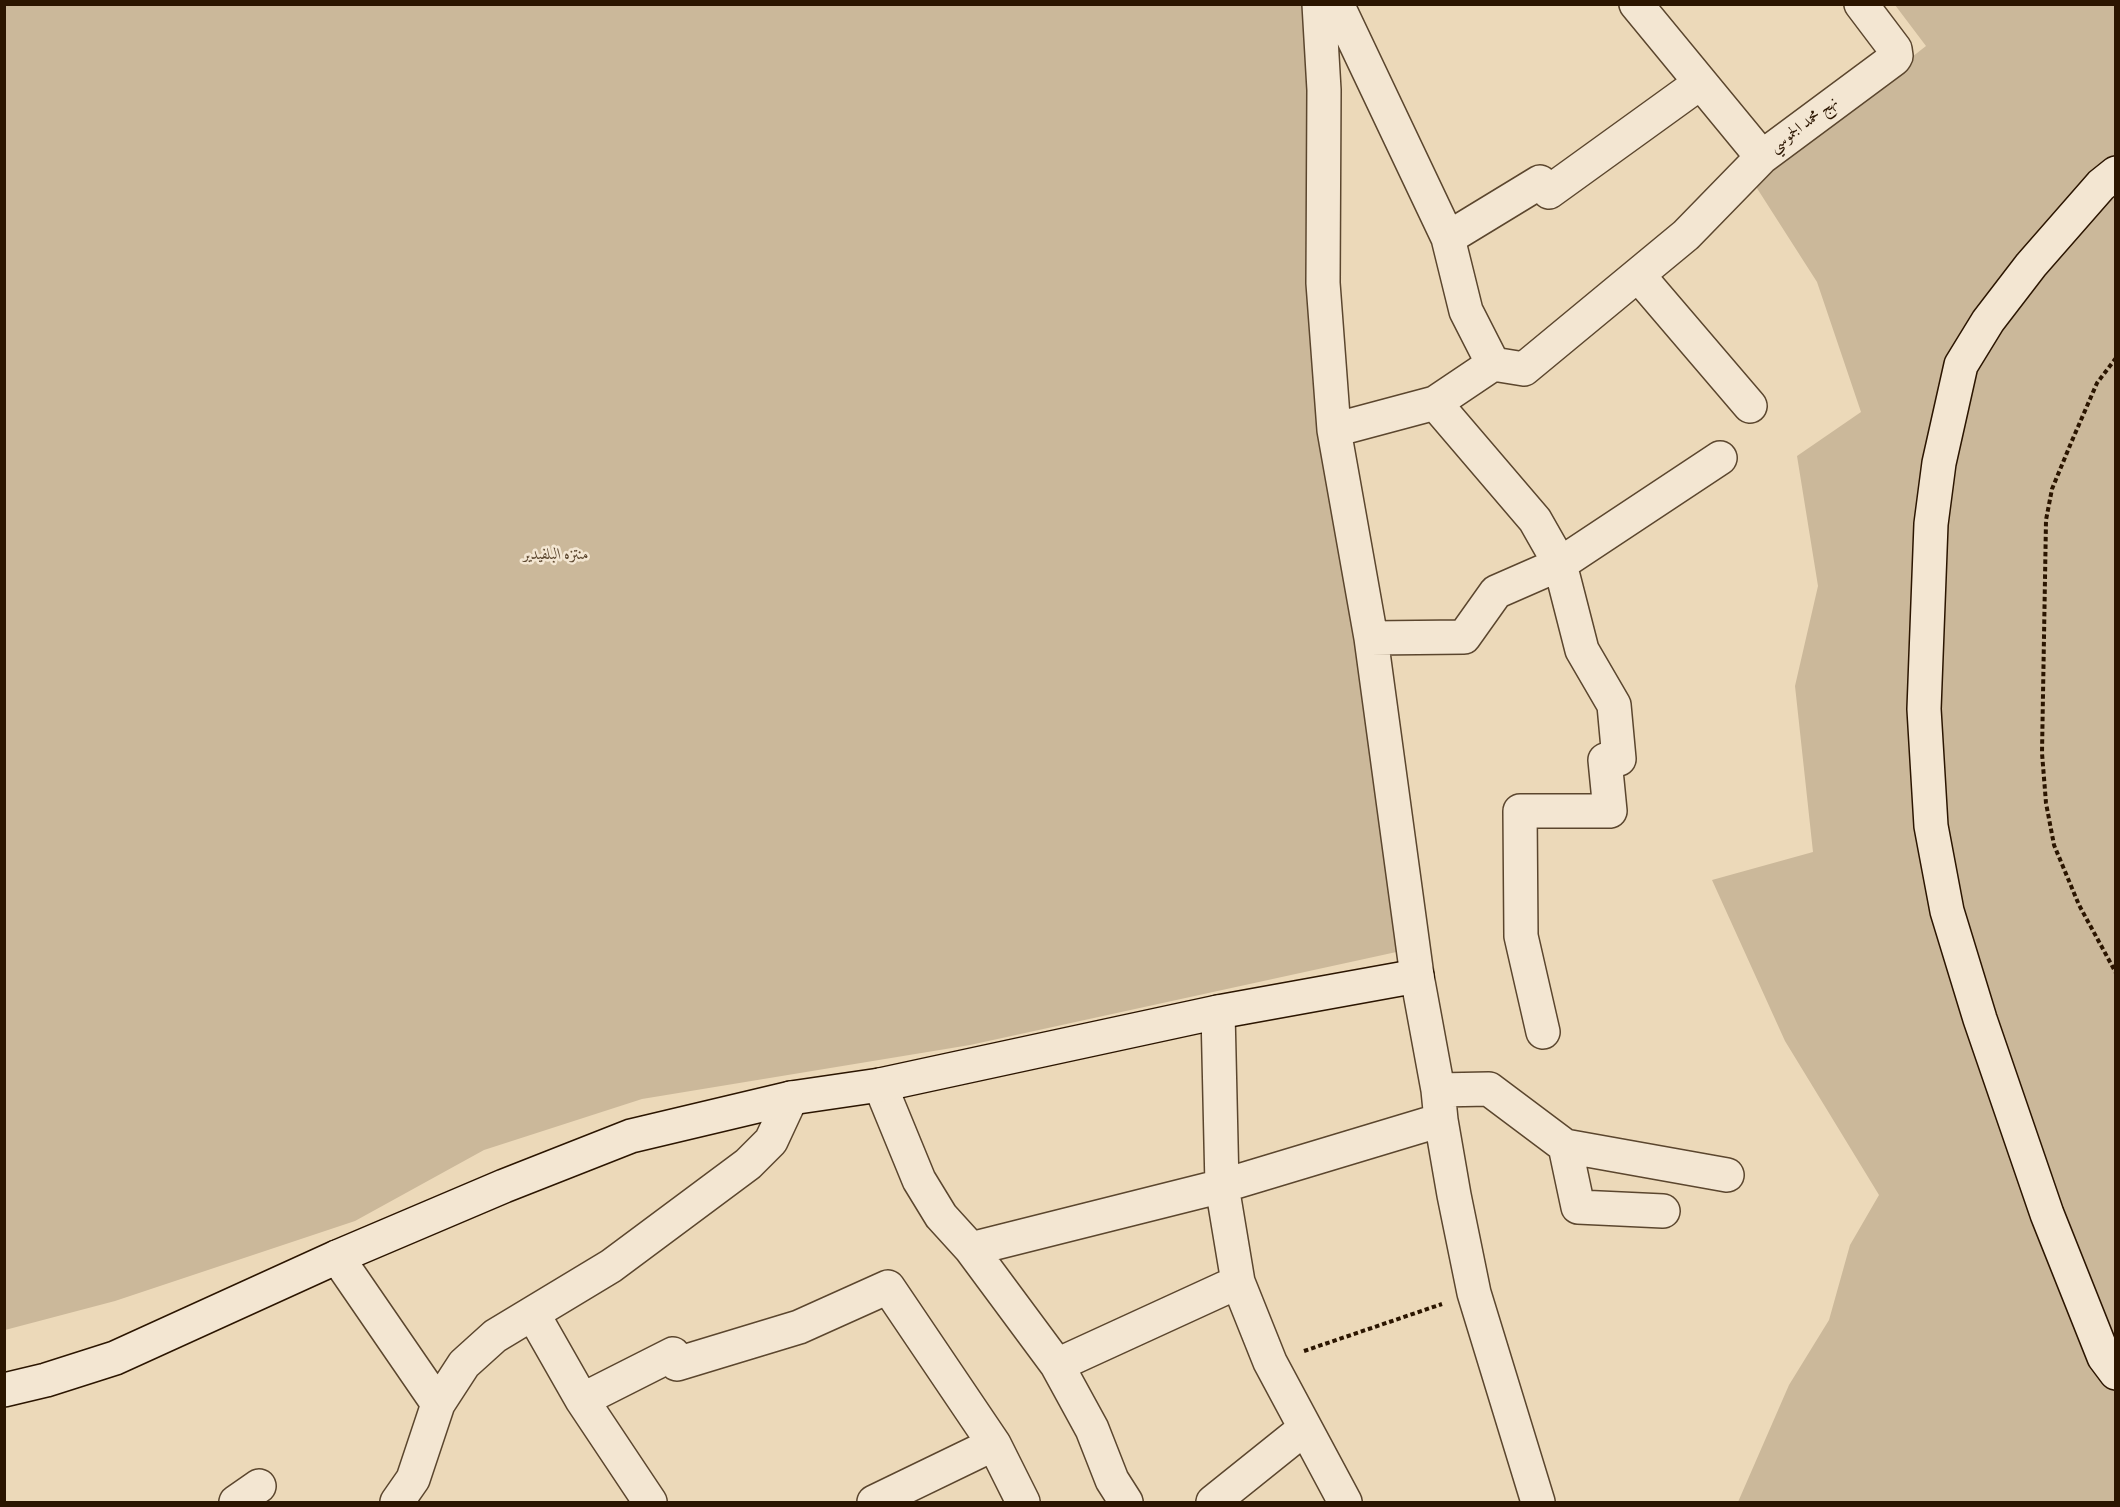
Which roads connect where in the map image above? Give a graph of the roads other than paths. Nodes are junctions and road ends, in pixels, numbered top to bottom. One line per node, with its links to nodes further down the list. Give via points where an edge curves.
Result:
1 (1319, 4): 13 (street, via 1324,90 1323,283)
2 (1337, 4): 8 (street)
3 (1636, 4): 5 (street, نهج محمد الجموسي)
4 (1861, 4): 6 (street, نهج محمد الجموسي, via 1895,48 1896,56)
5 (1700, 83): 6 (street, نهج محمد الجموسي); 8 (street, via 1549,192 1540,182)
6 (1762, 157): 9 (street, via 1686,235)
7 (2115, 173): 32 (street, via 2031,264 1961,365 1939,463 1931,524 1924,709 1931,826 1947,910 2047,1214 2104,1357)
8 (1448, 238): 10 (street, via 1466,311)
9 (1638, 274): 10 (street, via 1524,369); 12 (street)
10 (1493, 364): 11 (street)
11 (1435, 403): 13 (street); 15 (street, via 1535,520)
12 (1750, 406)
13 (1334, 430): 16 (street)
14 (1720, 458): 15 (street)
15 (1560, 564): 16 (street, via 1496,592 1464,638); 19 (street, via 1582,650 1614,705 1619,759 1605,760 1610,811 1520,812 1521,936)
16 (1371, 638): 17 (street)
17 (1417, 976): 18 (street); 22 (street)
18 (1218, 1012): 20 (street); 25 (street)
19 (1543, 1032)
20 (880, 1085): 21 (street); 27 (street, via 919,1180 941,1216)
21 (791, 1098): 28 (street, via 631,1136); 30 (street, via 771,1141 748,1164 611,1266)
22 (1440, 1105): 23 (street, via 1489,1089); 25 (street); 45 (street, via 1474,1293)
23 (1564, 1146): 24 (street); 26 (street, via 1578,1207)
24 (1727, 1175)
25 (1222, 1186): 27 (street); 29 (street)
26 (1663, 1211)
27 (971, 1249): 31 (street)
28 (337, 1257): 33 (street, via 115,1358); 35 (street)
29 (1238, 1282): 31 (street); 36 (street, via 1270,1362)
30 (533, 1314): 34 (street); 35 (street, via 495,1336 464,1364)
31 (1057, 1365): 42 (street)
32 (2115, 1373)
33 (4, 1390)
34 (582, 1400): 37 (street, via 674,1354 677,1364 799,1327 888,1287); 39 (street)
35 (438, 1404): 38 (street, via 413,1479)
36 (1304, 1429): 43 (street); 44 (street)
37 (994, 1444): 40 (street); 41 (street)
38 (397, 1503)
39 (650, 1503)
40 (874, 1503)
41 (1023, 1503)
42 (1126, 1503)
43 (1213, 1503)
44 (1345, 1503)
45 (1538, 1503)

